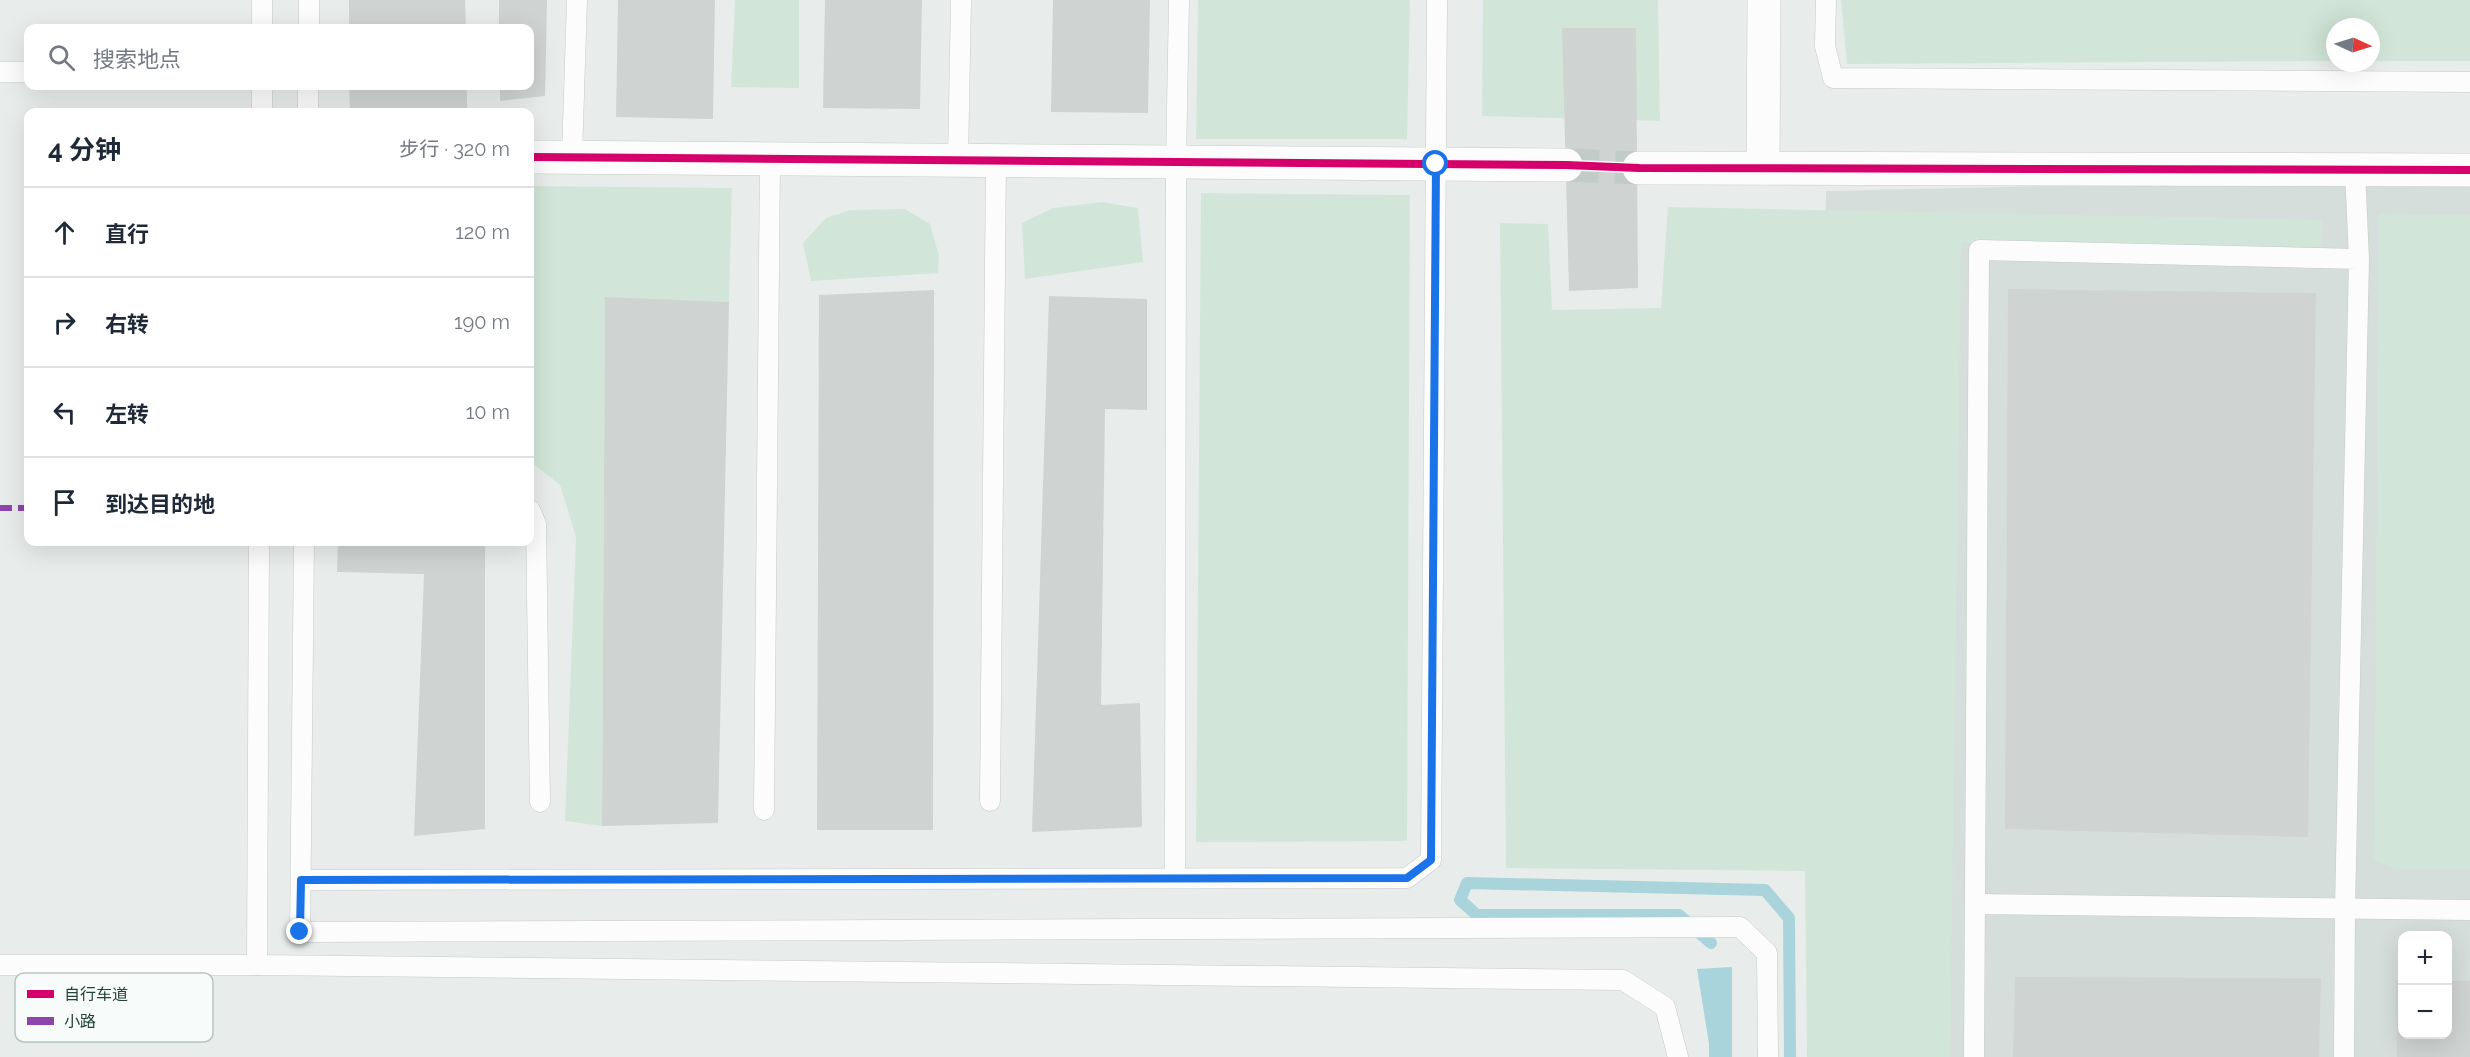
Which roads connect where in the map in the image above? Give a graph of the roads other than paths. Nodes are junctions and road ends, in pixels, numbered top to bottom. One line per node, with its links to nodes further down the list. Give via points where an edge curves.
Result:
1 (262, 0): 9 (lane)
2 (309, 0): 10 (lane)
3 (577, 0): 19 (lane)
4 (961, 0): 21 (lane)
5 (1179, 0): 23 (lane)
6 (1437, 0): 24 (lane)
7 (1764, 0): 27 (street)
8 (1826, 0): 13 (lane, via 1825,46 1833,78)
9 (262, 24)
10 (309, 24)
11 (0, 72): 12 (lane)
12 (24, 72)
13 (2470, 82)
14 (262, 90): 16 (lane)
15 (308, 90): 17 (lane)
16 (262, 108)
17 (308, 108)
18 (534, 157): 19 (street)
19 (572, 157): 20 (street)
20 (771, 159): 21 (street); 36 (lane)
21 (958, 160): 22 (street)
22 (996, 161): 23 (street); 34 (lane)
23 (1176, 162): 24 (street); 37 (lane)
24 (1436, 164): 25 (street); 37 (lane, via 1431,860 1407,878)
25 (1566, 165)
26 (1639, 168): 27 (street)
27 (1763, 168): 28 (street)
28 (2355, 170): 29 (street); 30 (lane)
29 (2470, 170)
30 (2359, 259): 39 (lane, via 1979,250); 40 (lane)
31 (534, 519): 35 (lane)
32 (259, 546): 43 (lane)
33 (304, 546): 38 (lane)
34 (990, 801)
35 (540, 802)
36 (764, 810)
37 (1175, 878): 38 (lane)
38 (301, 880): 45 (lane, via 300,932 1740,927 1767,953)
39 (1975, 904): 40 (lane); 46 (lane)
40 (2345, 908): 41 (lane); 47 (lane)
41 (2470, 910)
42 (0, 964): 43 (lane)
43 (257, 965): 44 (lane, via 1623,980 1665,1007)
44 (1678, 1057)
45 (1768, 1057)
46 (1974, 1057)
47 (2344, 1057)

